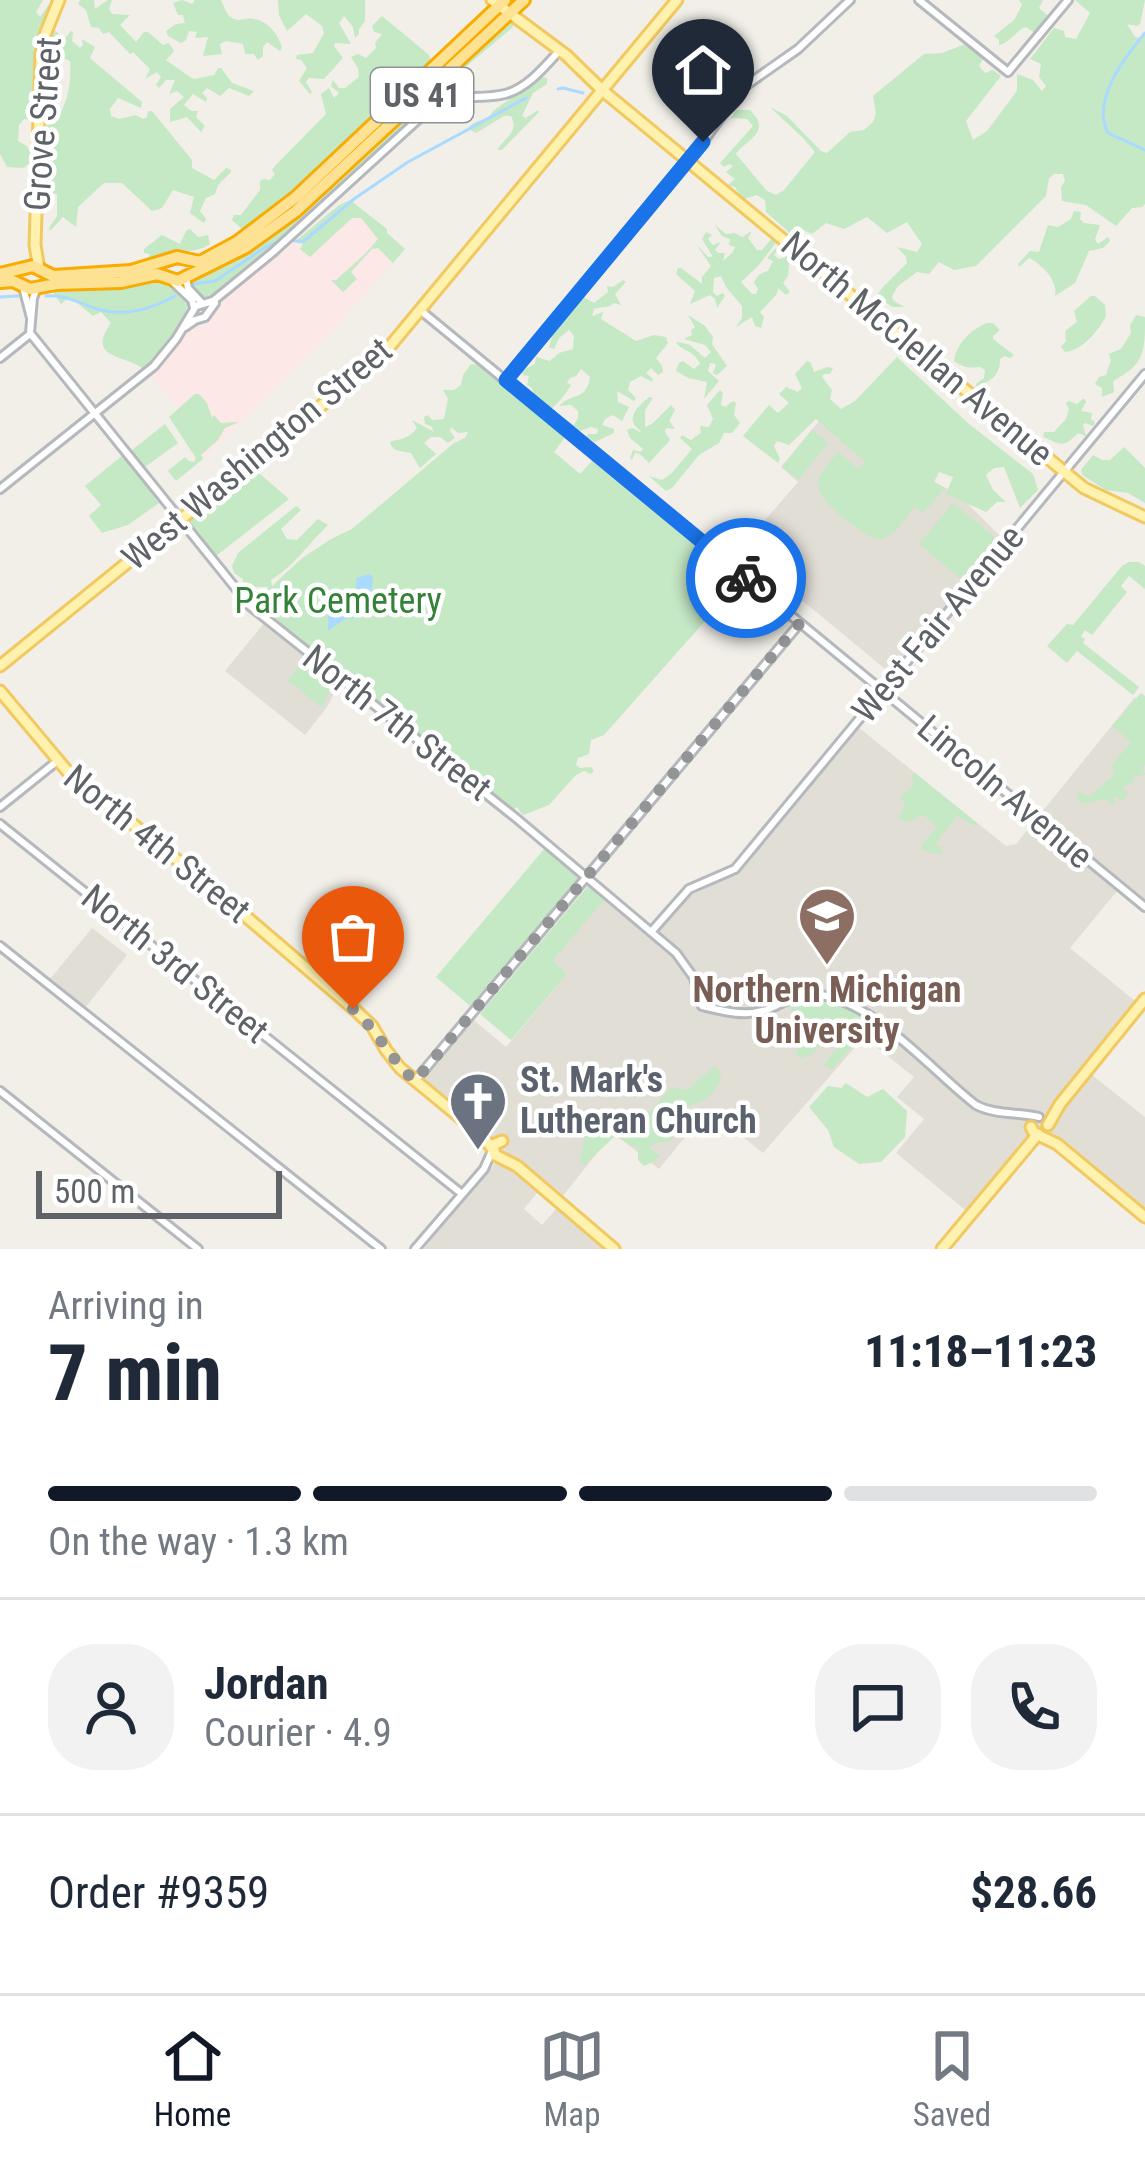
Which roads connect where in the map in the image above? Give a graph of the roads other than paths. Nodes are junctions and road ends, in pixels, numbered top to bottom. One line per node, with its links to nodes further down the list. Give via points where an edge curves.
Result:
1 (59, 0): 15 (main road, Grove Street, via 41,54)
2 (524, 0): 7 (highway, US 41)
3 (676, 0): 11 (main road, West Washington Street)
4 (850, 0): 12 (street, via 749,81)
5 (920, 0): 6 (street, via 1008,71)
6 (1068, 0)
7 (502, 5): 8 (main road, North McClellan Avenue); 9 (highway, US 41); 10 (highway, US 41)
8 (560, 50): 11 (main road, North McClellan Avenue); 21 (street, via 511,92 435,104)
9 (446, 56): 10 (highway); 14 (highway, US 41, via 271,219 203,260)
10 (449, 70): 16 (highway, US 41, via 287,218)
11 (602, 90): 12 (main road, North McClellan Avenue); 22 (main road, West Washington Street)
12 (688, 160): 28 (street); 30 (main road, North McClellan Avenue)
13 (170, 260): 14 (highway, US 41); 15 (highway, US 41, via 125,272 53,276); 18 (highway)
14 (184, 260): 16 (highway)
15 (33, 268): 17 (highway, US 41); 19 (highway); 20 (highway, via 43,279)
16 (187, 276): 18 (highway, US 41); 21 (street)
17 (0, 278): 19 (highway, US 41)
18 (170, 278): 20 (highway, US 41); 21 (street)
19 (22, 285): 20 (highway, US 41); 23 (street)
20 (38, 287): 23 (street)
21 (200, 308): 24 (street); 24 (street, via 200,319)
22 (420, 310): 28 (street, Lincoln Avenue); 33 (main road, West Washington Street, via 368,369)
23 (31, 318): 25 (street)
24 (182, 329): 29 (street, via 154,365)
25 (30, 333): 26 (street); 29 (street, North 7th Street)
26 (0, 358)
27 (1145, 374): 30 (street, West Fair Avenue)
28 (506, 380): 34 (street, Lincoln Avenue)
29 (94, 413): 31 (street); 33 (street, North 7th Street)
30 (1065, 471): 32 (main road, North McClellan Avenue, via 1099,498); 36 (street, West Fair Avenue)
31 (0, 489)
32 (1145, 517)
33 (181, 520): 35 (main road, West Washington Street); 41 (street, North 7th Street, via 248,604)
34 (800, 623): 36 (street, Lincoln Avenue); 41 (street)
35 (0, 666)
36 (883, 691): 42 (street, Lincoln Avenue); 43 (street, West Fair Avenue, via 735,868 689,889)
37 (0, 692): 38 (main road, North 4th Street)
38 (56, 761): 39 (street); 46 (main road, North 4th Street, via 353,1009)
39 (0, 807)
40 (0, 824): 50 (street, North 3rd Street)
41 (586, 877): 43 (street, North 7th Street); 46 (street)
42 (1145, 907)
43 (651, 932): 48 (street, North 7th Street, via 684,962 702,1006 757,1012 812,994 857,1006 976,1105 1019,1113)
44 (0, 946): 53 (street)
45 (1145, 1000): 48 (main road)
46 (415, 1081): 49 (main road, North 4th Street)
47 (0, 1091): 52 (street)
48 (1039, 1126): 51 (main road); 56 (main road)
49 (499, 1150): 50 (street); 55 (main road)
50 (462, 1194): 54 (street)
51 (1145, 1217)
52 (198, 1249)
53 (381, 1249)
54 (415, 1249)
55 (614, 1249)
56 (942, 1249)

